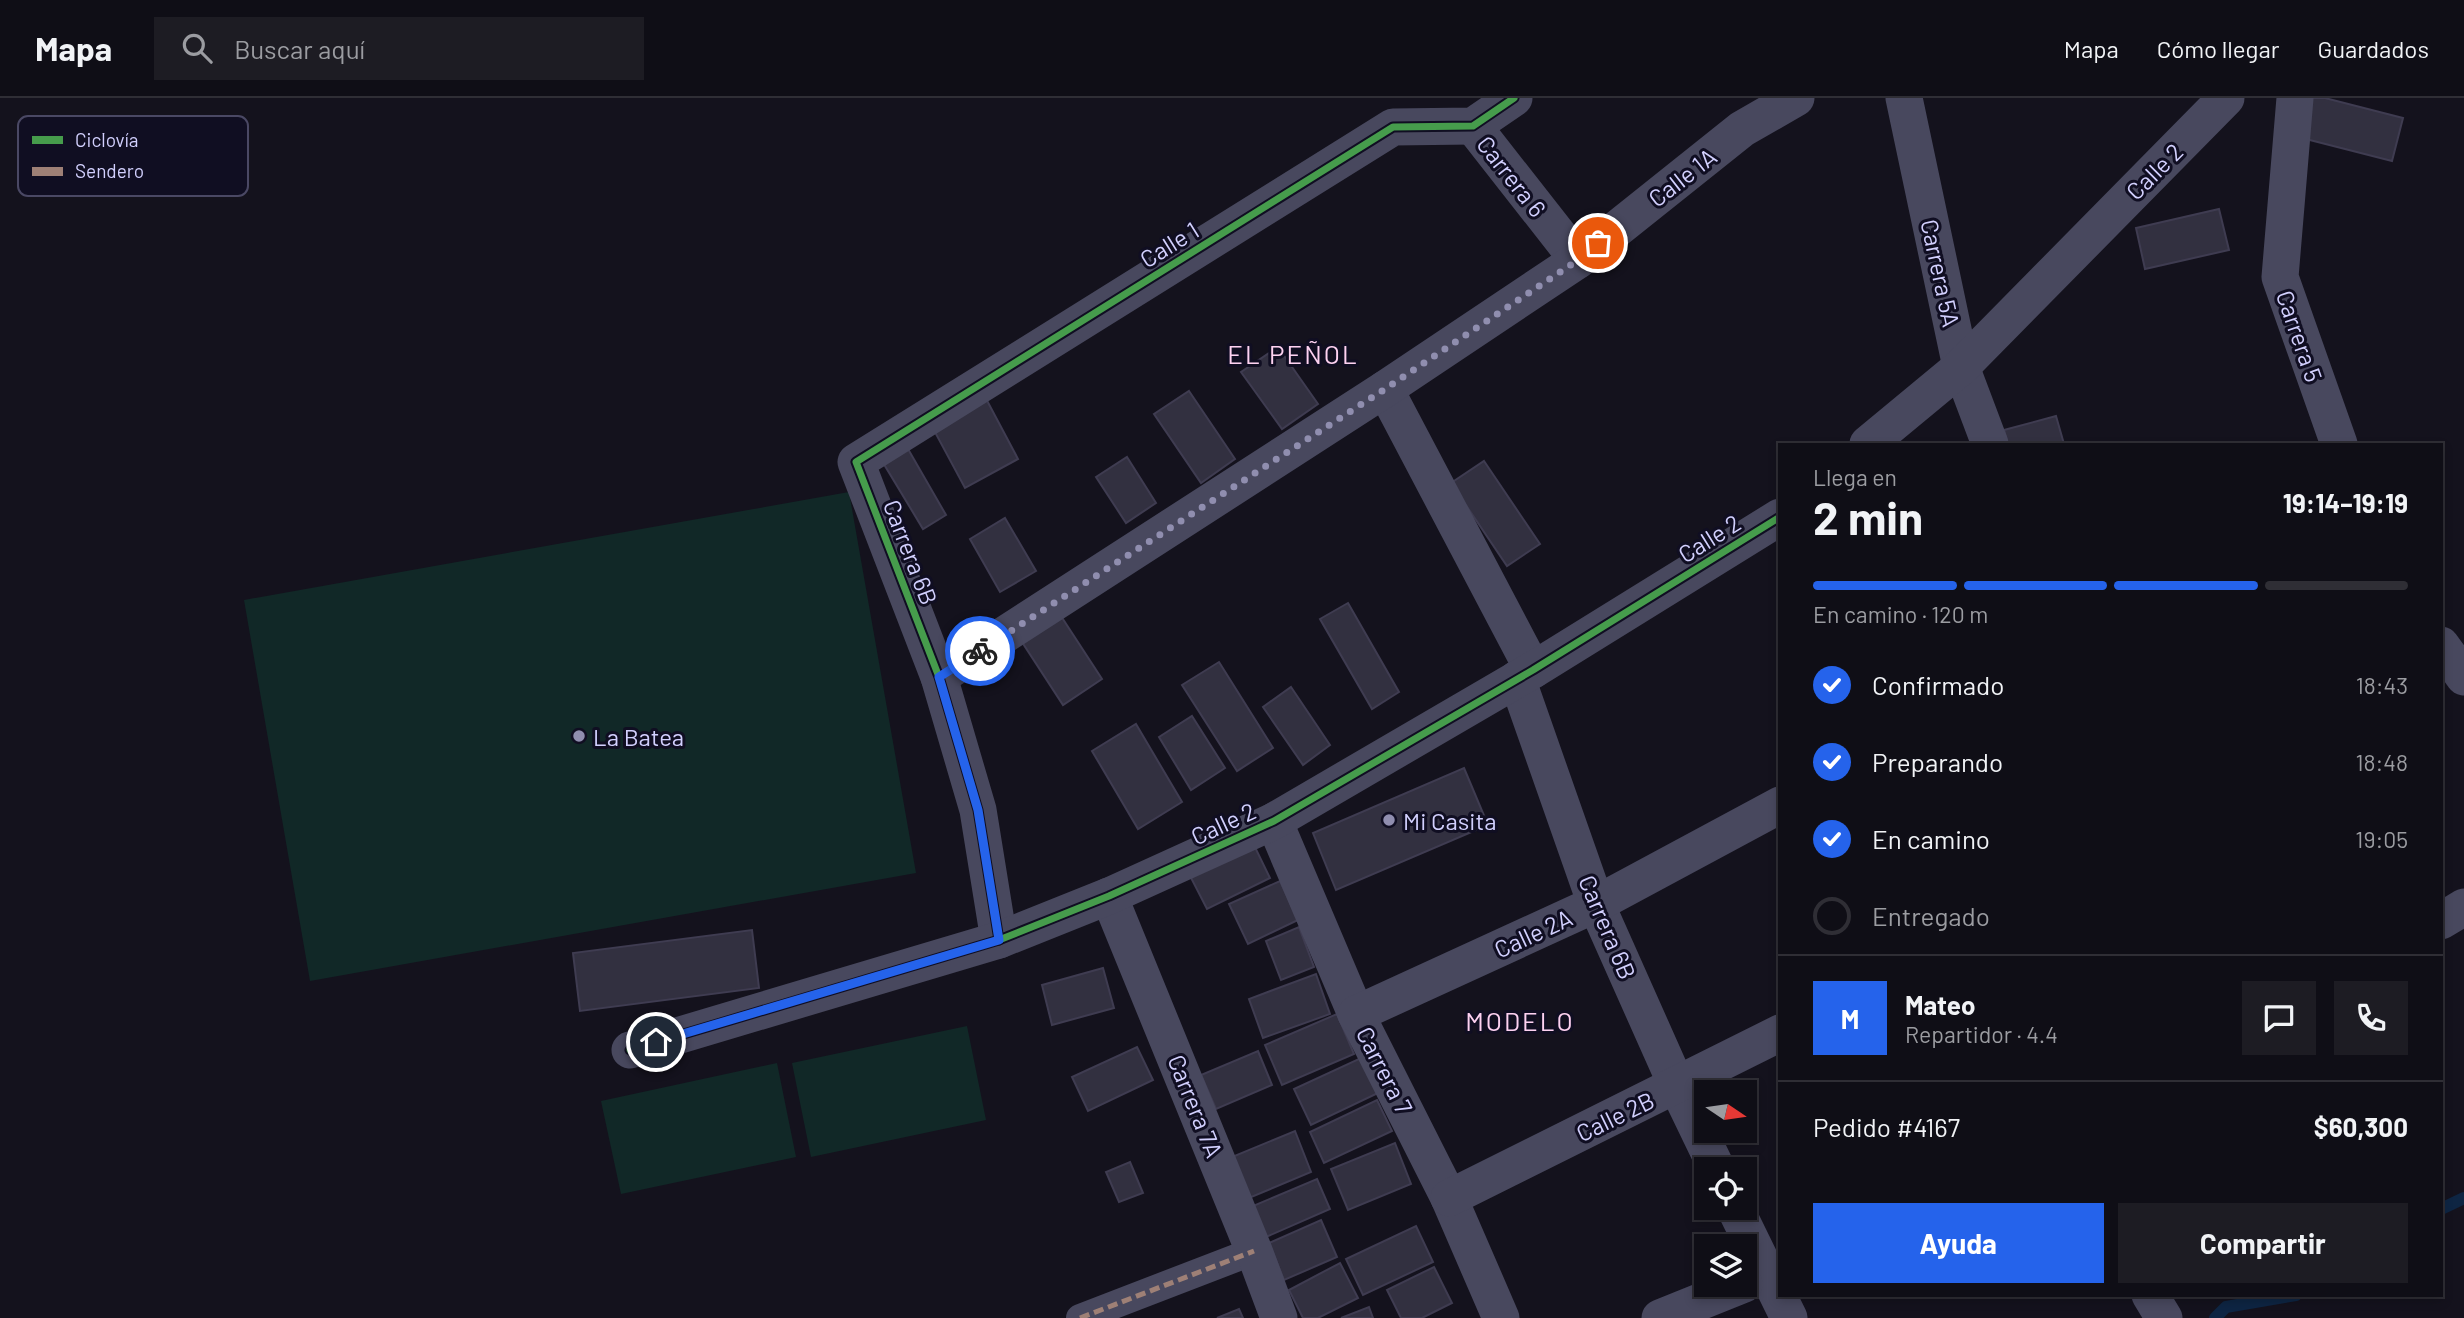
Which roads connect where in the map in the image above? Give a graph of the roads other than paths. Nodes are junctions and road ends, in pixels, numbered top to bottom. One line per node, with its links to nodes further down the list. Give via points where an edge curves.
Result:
1 (1514, 98): 6 (street)
2 (1796, 98): 7 (street, Calle 1A, via 1742,129)
3 (1904, 98): 8 (street, Carrera 5A)
4 (2226, 98): 8 (street, Calle 2)
5 (2295, 98): 12 (street, Carrera 5, via 2280,277)
6 (1473, 126): 7 (street, Carrera 6); 13 (street, Calle 1, via 1393,127)
7 (1578, 260): 9 (street, Calle 1A)
8 (1961, 367): 10 (street, Calle 2); 11 (street, Carrera 5A)
9 (1385, 389): 16 (street, Carrera 6B); 17 (street, Calle 1A)
10 (1869, 443)
11 (1990, 443)
12 (2339, 443)
13 (856, 462): 17 (street, Carrera 6B)
14 (1778, 518): 16 (street, Calle 2)
15 (2443, 648): 18 (street)
16 (1525, 674): 20 (street, Calle 2); 22 (street, Carrera 6B)
17 (939, 677): 25 (street, Carrera 6B, via 978,810)
18 (2464, 677)
19 (1778, 806): 22 (street, Calle 2A)
20 (1274, 821): 21 (street, Calle 2); 26 (street, Carrera 7)
21 (1110, 896): 25 (street, Calle 2); 33 (street, Carrera 7A)
22 (1596, 904): 26 (street, Calle 2A); 29 (street, Carrera 6B)
23 (2464, 907): 24 (street)
24 (2443, 919)
25 (999, 940): 28 (street, Calle 2)
26 (1356, 1014): 31 (street, Carrera 7)
27 (1778, 1034): 29 (street, Calle 2B)
28 (629, 1050)
29 (1677, 1086): 30 (street, Carrera 6B); 31 (street, Calle 2B)
30 (1711, 1157)
31 (1450, 1198): 38 (street, Carrera 7)
32 (1739, 1220): 34 (street)
33 (1254, 1251): 36 (street); 37 (street, Carrera 7A)
34 (1759, 1278): 39 (street); 40 (street)
35 (2151, 1297): 41 (street)
36 (1080, 1318)
37 (1279, 1318)
38 (1501, 1318)
39 (1660, 1318)
40 (1788, 1318)
41 (2164, 1318)

